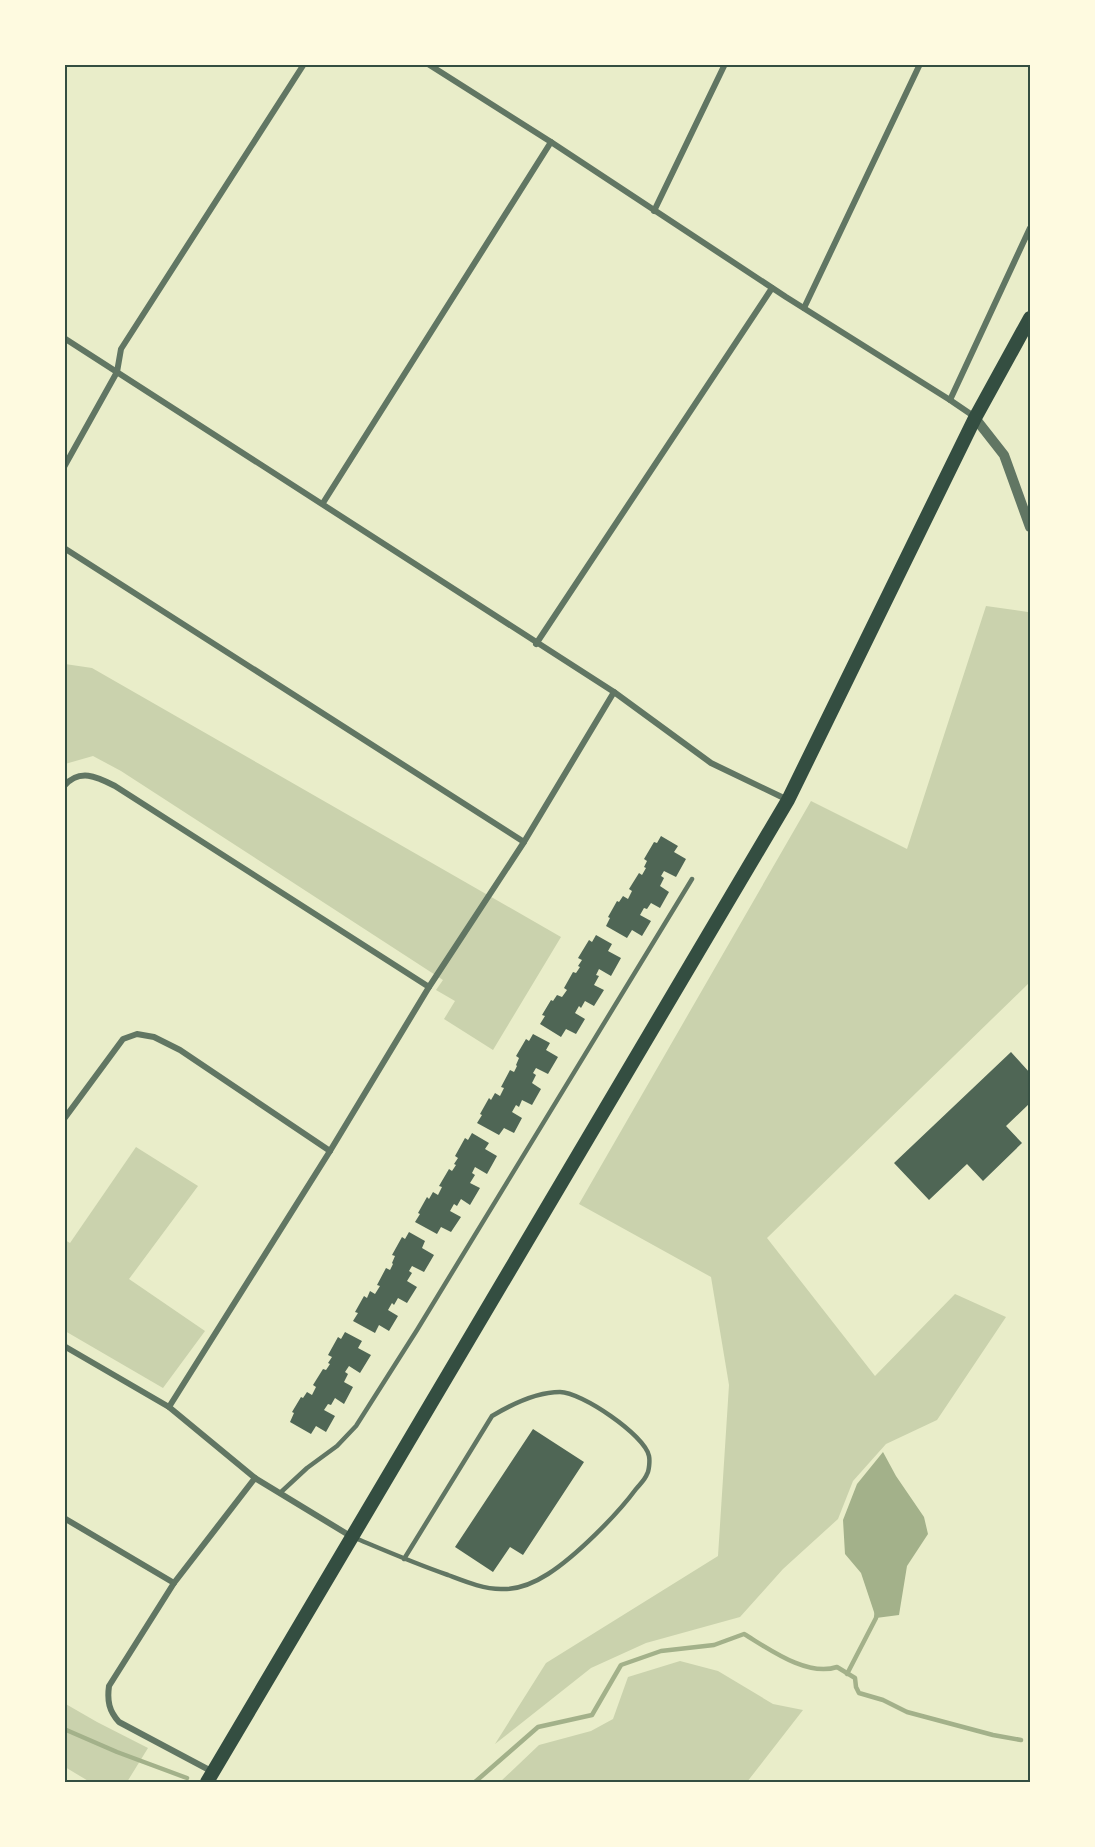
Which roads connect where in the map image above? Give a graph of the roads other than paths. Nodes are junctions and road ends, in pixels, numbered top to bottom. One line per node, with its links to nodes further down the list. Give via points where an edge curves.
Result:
1 (304, 64): 12 (street, via 121,349)
2 (428, 64): 5 (street)
3 (725, 64): 6 (street)
4 (920, 64): 9 (street)
5 (551, 142): 6 (street); 16 (street)
6 (654, 212): 8 (street)
7 (1030, 228): 13 (street)
8 (772, 288): 9 (street); 19 (street)
9 (804, 308): 13 (street)
10 (1030, 318): 14 (main road)
11 (64, 338): 12 (street)
12 (117, 372): 15 (street); 16 (street)
13 (950, 400): 14 (street)
14 (975, 418): 17 (street, via 1004,455); 22 (main road)
15 (64, 467)
16 (323, 503): 19 (street)
17 (1030, 526)
18 (64, 548): 23 (street)
19 (536, 644): 20 (street)
20 (614, 692): 22 (street, via 711,763); 23 (street)
21 (64, 786): 25 (street, via 82,775 115,786)
22 (788, 800): 33 (main road)
23 (524, 842): 25 (street)
24 (692, 879): 31 (lane, via 356,1426)
25 (429, 987): 27 (street)
26 (64, 1119): 27 (street, via 123,1039 137,1034 154,1037 180,1050)
27 (330, 1151): 29 (street)
28 (64, 1346): 29 (street)
29 (169, 1407): 30 (street)
30 (255, 1478): 31 (street); 35 (street)
31 (280, 1493): 33 (street)
32 (64, 1518): 35 (street)
33 (352, 1537): 34 (lane); 36 (main road)
34 (404, 1559): 34 (lane, via 468,1582 500,1589 522,1587 547,1575 624,1506 647,1474 649,1456 619,1420 572,1393 546,1394 511,1405 492,1416)
35 (174, 1583): 36 (street, via 109,1686 107,1702 119,1722)
36 (210, 1777)

